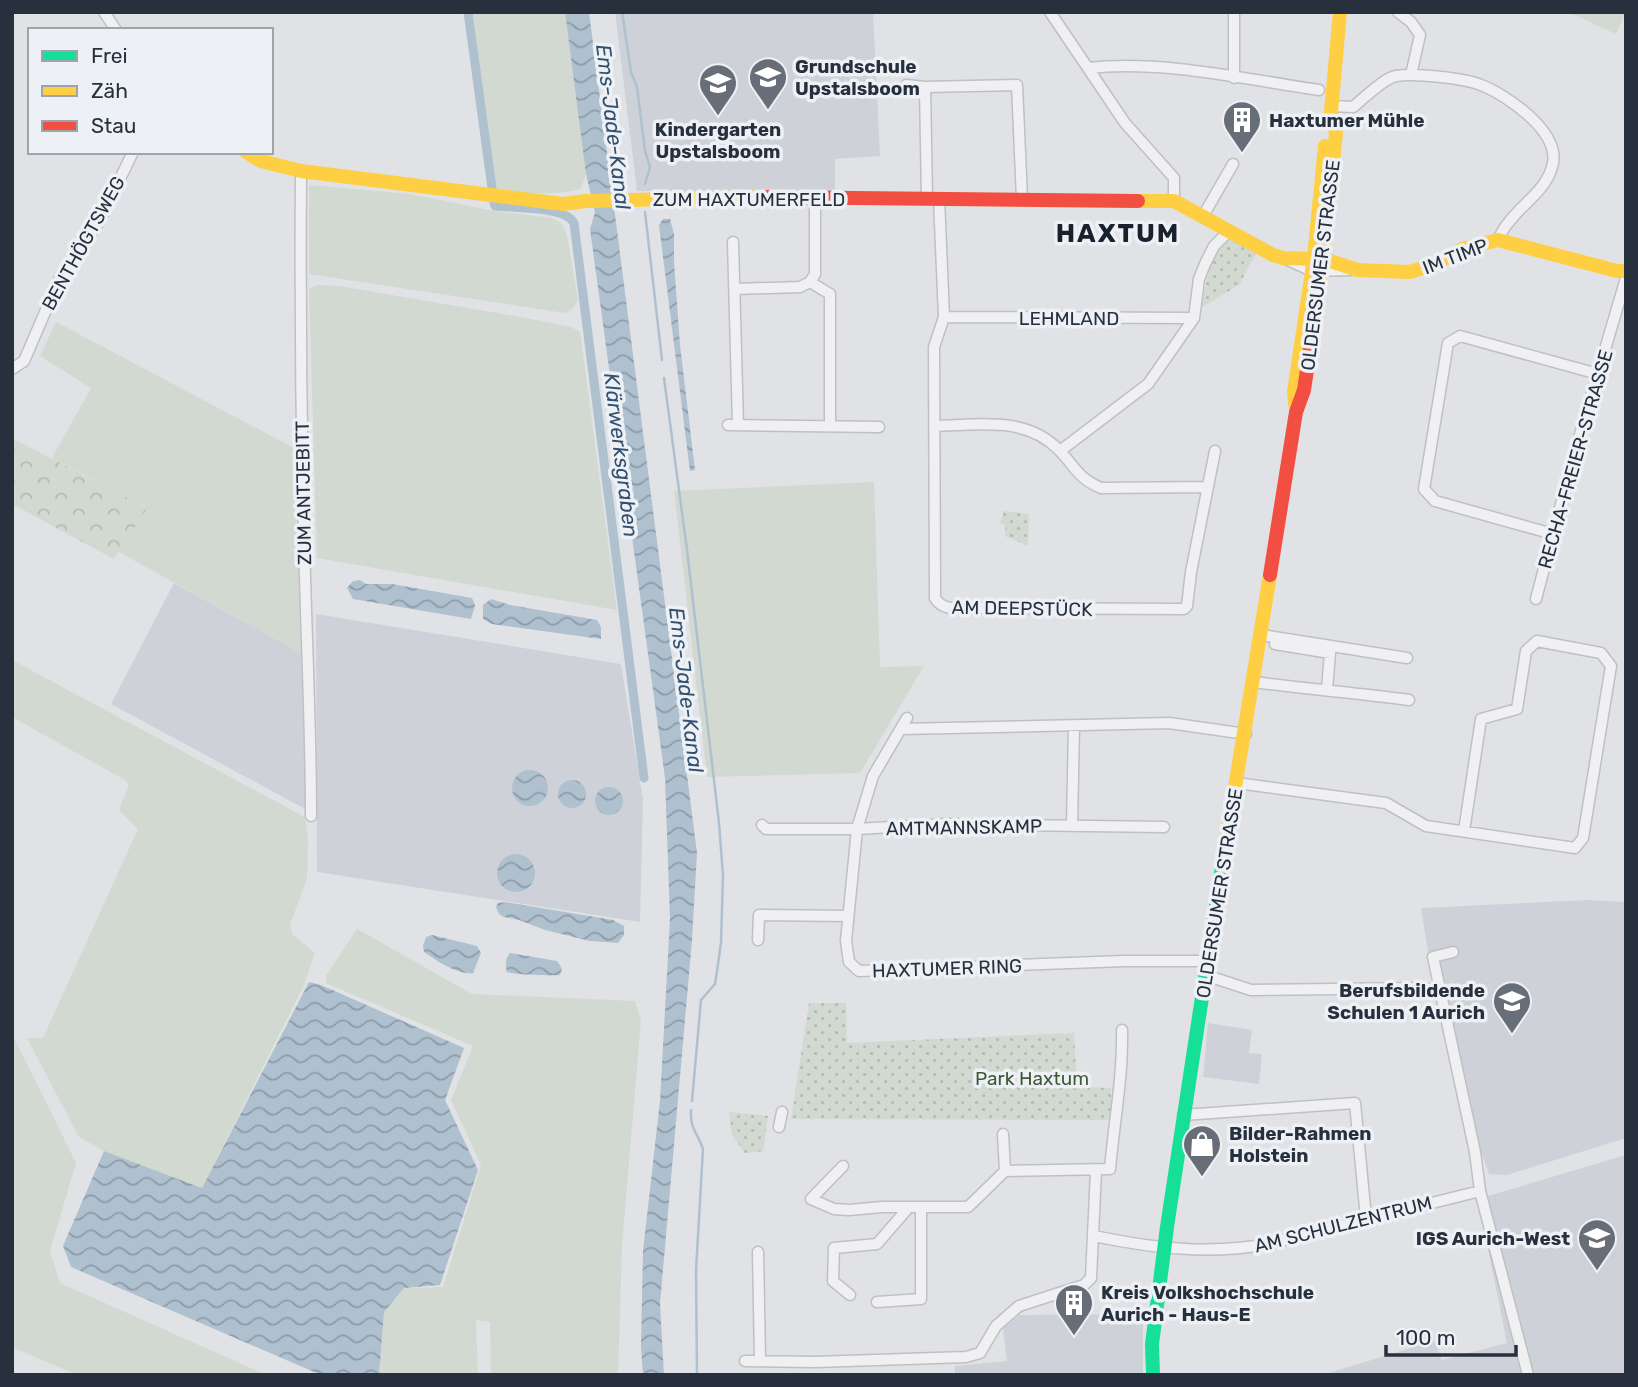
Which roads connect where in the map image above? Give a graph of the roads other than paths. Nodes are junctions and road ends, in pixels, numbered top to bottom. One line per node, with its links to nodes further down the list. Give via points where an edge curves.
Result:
1 (104, 12): 6 (street)
2 (1050, 12): 7 (street)
3 (1234, 12): 9 (street)
4 (1340, 12): 13 (street, OLDERSUMER STRASSE)
5 (1398, 12): 8 (street, via 1420,35)
6 (115, 28)
7 (1088, 68): 9 (street, via 1158,68); 21 (street, via 1125,122 1174,178)
8 (1411, 75): 13 (street, via 1392,77 1353,107); 24 (street, via 1480,84 1523,110 1549,139 1553,164 1541,190 1508,222)
9 (1234, 78): 12 (street)
10 (906, 85): 11 (street)
11 (925, 87): 19 (street, AM DEEPSTÜCK); 20 (street, via 1017,85)
12 (1319, 90)
13 (1332, 111): 26 (street, OLDERSUMER STRASSE, via 1336,133)
14 (132, 154): 33 (street, BENTHÖGTSWEG, via 99,222 61,275 24,361)
15 (249, 154): 17 (street, ZUM HAXTUMERFELD)
16 (1233, 164): 22 (street)
17 (301, 171): 18 (street, ZUM HAXTUMERFELD, via 563,204); 54 (street, ZUM ANTJEBITT, via 300,356)
18 (815, 197): 19 (street, ZUM HAXTUMERFELD); 29 (street, via 815,274)
19 (933, 199): 20 (street, ZUM HAXTUMERFELD); 31 (street, AM DEEPSTÜCK)
20 (1022, 199): 21 (street, ZUM HAXTUMERFELD)
21 (1174, 201): 22 (street)
22 (1203, 215): 23 (street)
23 (1229, 231): 26 (street, IM TIMP, via 1273,255); 32 (street, via 1205,264)
24 (1498, 240): 26 (street, IM TIMP, via 1462,249 1434,265 1409,272); 27 (street, IM TIMP)
25 (733, 242): 30 (street)
26 (1318, 265): 43 (street, OLDERSUMER STRASSE, via 1304,390 1296,412)
27 (1626, 271)
28 (1626, 278): 34 (street, RECHA-FREIER-STRASSE)
29 (810, 282): 30 (street, via 800,287); 35 (street, via 830,294)
30 (735, 289): 35 (street, via 733,425)
31 (944, 317): 32 (street, LEHMLAND); 36 (street, AM DEEPSTÜCK, via 934,347)
32 (1194, 318): 38 (street, via 1148,384)
33 (12, 369)
34 (1598, 374): 41 (street, RECHA-FREIER-STRASSE); 41 (street, via 1460,336 1448,343 1424,489 1435,501)
35 (830, 426): 37 (street)
36 (935, 426): 38 (street, via 1024,427 1044,436); 40 (street, AM DEEPSTÜCK, via 935,598 945,608 1184,609)
37 (879, 427)
38 (1060, 451): 40 (street, via 1086,482 1101,488)
39 (1215, 451): 40 (street, AM DEEPSTÜCK)
40 (1208, 487)
41 (1553, 534): 42 (street, RECHA-FREIER-STRASSE)
42 (1535, 598)
43 (1262, 635): 45 (street); 46 (street, OLDERSUMER STRASSE)
44 (1275, 644): 47 (street, via 1330,653)
45 (1407, 658)
46 (1254, 682): 47 (street); 52 (street, OLDERSUMER STRASSE)
47 (1327, 689): 48 (street)
48 (1409, 700)
49 (907, 718): 51 (street, HAXTUMER RING)
50 (1074, 726): 51 (street); 52 (street, via 1169,723); 56 (street)
51 (901, 729): 58 (street, HAXTUMER RING, via 873,776)
52 (1246, 734): 53 (street, OLDERSUMER STRASSE)
53 (1237, 783): 59 (street, via 1387,803 1426,826); 63 (street, OLDERSUMER STRASSE)
54 (311, 816)
55 (762, 825): 58 (street, AMTMANNSKAMP, via 766,829)
56 (1072, 826): 57 (street, AMTMANNSKAMP); 58 (street, AMTMANNSKAMP, via 946,824)
57 (1164, 827)
58 (857, 829): 60 (street, HAXTUMER RING)
59 (1464, 831): 59 (street, via 1575,848 1583,838 1611,666 1601,653 1537,641 1526,651 1517,709 1481,719)
60 (847, 916): 61 (street, via 759,915); 63 (street, HAXTUMER RING, via 849,962 859,971 1124,961)
61 (758, 940)
62 (1453, 952): 73 (street, via 1433,957)
63 (1206, 968): 64 (street, HAXTUMER RING, via 1251,990); 67 (street, OLDERSUMER STRASSE)
64 (1426, 988)
65 (1122, 1030): 72 (street, via 1123,1065 1110,1169)
66 (782, 1112): 68 (street)
67 (1183, 1115): 76 (street, via 1355,1103); 78 (street, OLDERSUMER STRASSE)
68 (779, 1127)
69 (1003, 1134): 71 (street)
70 (843, 1166): 74 (street, via 811,1199 834,1209)
71 (1005, 1171): 72 (street); 75 (street, via 968,1206)
72 (1096, 1171): 77 (street)
73 (1480, 1191): 76 (street, AM SCHULZENTRUM); 85 (street)
74 (909, 1207): 75 (street); 80 (street, via 877,1244 834,1248 833,1281)
75 (920, 1207): 81 (street, via 921,1299)
76 (1366, 1218): 78 (street, AM SCHULZENTRUM, via 1238,1250)
77 (1094, 1236): 78 (street, AM SCHULZENTRUM); 82 (street, via 1091,1278 1084,1286 1019,1306 1001,1320 980,1353 816,1362)
78 (1164, 1248): 84 (street, OLDERSUMER STRASSE, via 1152,1344)
79 (758, 1252): 82 (street)
80 (850, 1295)
81 (877, 1302)
82 (760, 1360): 83 (street)
83 (746, 1361)
84 (1153, 1375)
85 (1528, 1375)

